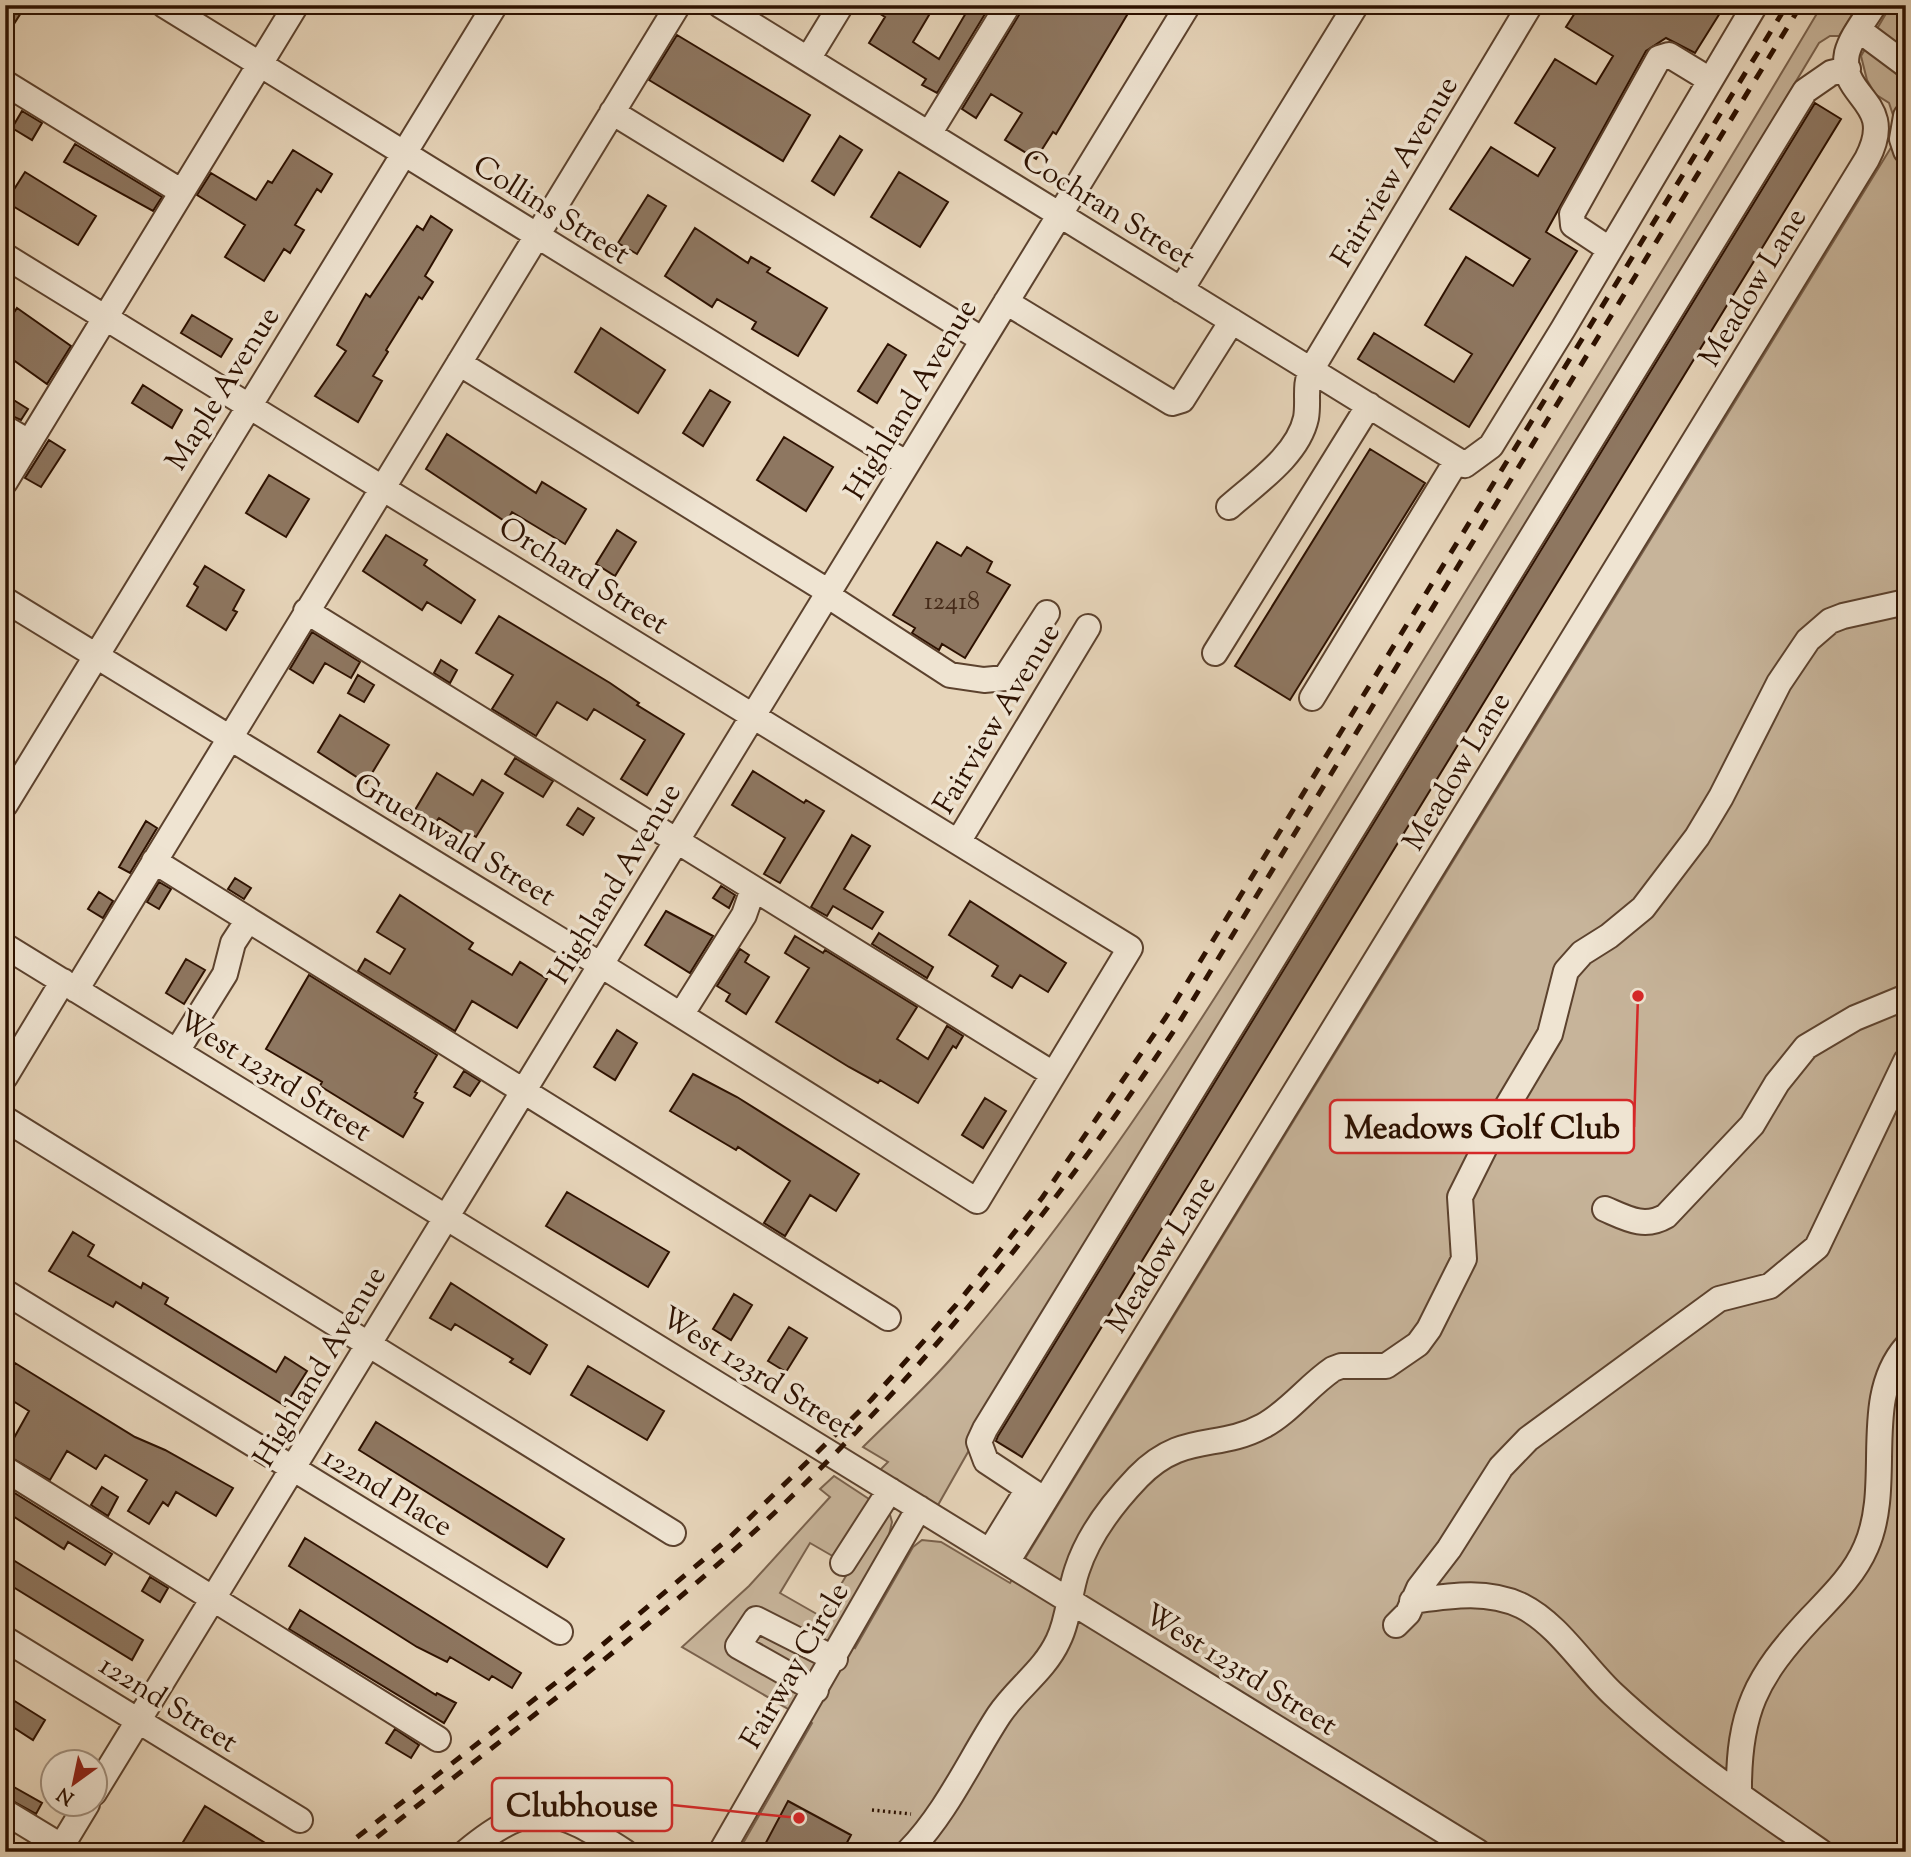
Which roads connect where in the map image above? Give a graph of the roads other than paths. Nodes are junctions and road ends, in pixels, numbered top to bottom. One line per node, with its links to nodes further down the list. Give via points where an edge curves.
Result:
1 (164, 5): 15 (street, Collins Street)
2 (296, 5): 15 (street)
3 (495, 5): 24 (street, Maple Avenue)
4 (678, 5): 20 (street)
5 (720, 5): 14 (street, Cochran Street)
6 (841, 5): 14 (street)
7 (1008, 5): 22 (street)
8 (1188, 5): 26 (street, Highland Avenue)
9 (1356, 5): 30 (street)
10 (1531, 5): 36 (street, Fairview Avenue)
11 (1755, 5): 18 (street)
12 (1874, 5): 13 (street)
13 (1859, 30): 16 (street); 17 (street, via 1847,54)
14 (808, 59): 22 (street, Cochran Street)
15 (261, 64): 24 (street, Collins Street); 25 (street)
16 (1906, 65)
17 (1848, 69): 83 (street, Meadow Lane, via 1853,85 1875,116 1877,137 1867,159); 83 (street, via 1830,73 1805,90 985,1429 980,1450 986,1461)
18 (1710, 80): 28 (street); 28 (street, via 1669,55 1659,58 1572,214 1573,225)
19 (5, 83): 25 (street)
20 (612, 112): 27 (street); 34 (street)
21 (1906, 116): 23 (street, via 1902,139)
22 (929, 134): 26 (street, Cochran Street)
23 (1906, 151)
24 (403, 155): 27 (street, Collins Street); 37 (street, Maple Avenue)
25 (182, 192): 32 (street)
26 (1060, 215): 30 (street, Cochran Street); 31 (street, Highland Avenue)
27 (536, 236): 35 (street); 42 (street, Collins Street)
28 (1609, 249): 41 (street, via 1490,446)
29 (5, 256): 32 (street, Orchard Street)
30 (1181, 290): 33 (street, Cochran Street)
31 (1006, 302): 33 (street, via 1172,403 1182,400); 34 (street, Highland Avenue)
32 (106, 317): 37 (street, Orchard Street); 40 (street)
33 (1232, 321): 36 (street, Cochran Street)
34 (983, 340): 42 (street, Highland Avenue)
35 (458, 363): 44 (street); 46 (street)
36 (1311, 370): 38 (street, Cochran Street); 45 (street, via 1301,433 1280,461)
37 (248, 405): 44 (street, Orchard Street); 53 (street, Maple Avenue)
38 (1369, 405): 41 (street, Cochran Street); 52 (street)
39 (5, 428): 40 (street)
40 (29, 442): 43 (street)
41 (1461, 463): 54 (street)
42 (907, 464): 46 (street, Highland Avenue)
43 (5, 482)
44 (382, 488): 49 (street); 55 (street, Orchard Street)
45 (1229, 507)
46 (828, 593): 50 (street, via 950,675 964,679 1005,678); 55 (street, Highland Avenue)
47 (5, 600): 53 (street, Gruenwald Street)
48 (1906, 603): 89 (street, via 1843,616 1808,640 1779,683 1697,837 1643,908 1571,963 1550,1034 1460,1197 1464,1259 1418,1344 1386,1366 1341,1366 1252,1431 1193,1443 1154,1462 1118,1500 1091,1540 1076,1572)
49 (306, 611): 56 (street); 58 (street)
50 (1047, 613)
51 (1088, 627): 59 (street, Fairview Avenue)
52 (1215, 653)
53 (95, 655): 56 (street, Gruenwald Street); 57 (street, Maple Avenue)
54 (1312, 698)
55 (753, 716): 58 (street, Highland Avenue); 59 (street, Orchard Street)
56 (229, 737): 60 (street); 64 (street, Gruenwald Street)
57 (5, 805)
58 (677, 841): 61 (street); 64 (street, Highland Avenue)
59 (958, 842): 70 (street, Orchard Street, via 1130,948)
60 (154, 861): 62 (street); 65 (street)
61 (754, 889): 67 (street, via 744,915); 70 (street)
62 (248, 919): 68 (street, via 233,943 225,974); 72 (street)
63 (5, 946): 65 (street, West 123rd Street)
64 (601, 965): 67 (street, Gruenwald Street); 72 (street, Highland Avenue)
65 (70, 986): 68 (street, West 123rd Street); 71 (street)
66 (1906, 997): 74 (street, via 1855,1018 1806,1047 1752,1125 1666,1216 1657,1222 1635,1222)
67 (681, 1015): 70 (street, Gruenwald Street, via 977,1201)
68 (177, 1051): 75 (street, West 123rd Street)
69 (1906, 1061): 90 (street, via 1817,1247 1770,1286 1719,1299 1528,1439 1501,1468)
70 (1053, 1074)
71 (5, 1077)
72 (524, 1091): 75 (street, Highland Avenue); 77 (street)
73 (5, 1119): 78 (street)
74 (1605, 1209)
75 (447, 1217): 78 (street, Highland Avenue); 82 (street, West 123rd Street)
76 (5, 1292): 81 (street, 122nd Place)
77 (888, 1318)
78 (370, 1343): 81 (street, Highland Avenue); 85 (street)
79 (1906, 1347): 99 (street, via 1885,1385 1880,1494 1867,1545 1857,1566 1793,1637 1757,1691 1741,1734)
80 (5, 1469): 88 (street)
81 (292, 1470): 88 (street, Highland Avenue); 92 (street, 122nd Place)
82 (890, 1490): 84 (street, West 123rd Street); 87 (street)
83 (1037, 1494): 86 (street, Meadow Lane)
84 (919, 1508): 86 (street, West 123rd Street); 94 (street, Fairway Circle)
85 (673, 1533)
86 (998, 1557): 89 (street, West 123rd Street)
87 (843, 1563)
88 (214, 1598): 96 (street, Highland Avenue); 97 (street)
89 (1070, 1601): 107 (street, via 1060,1637 1045,1665 999,1715 938,1816); 108 (street, West 123rd Street)
90 (1412, 1601): 91 (street); 99 (street, via 1486,1596 1524,1607 1653,1729)
91 (1396, 1625)
92 (560, 1632)
93 (5, 1639): 96 (street, 122nd Street)
94 (835, 1659): 95 (street, Fairway Circle); 95 (street, via 756,1619 738,1646)
95 (816, 1690): 106 (street, Fairway Circle)
96 (139, 1721): 98 (street, Highland Avenue); 102 (street, 122nd Street)
97 (438, 1739)
98 (108, 1771)
99 (1740, 1794): 109 (street)
100 (5, 1812): 103 (street)
101 (79, 1818): 103 (street)
102 (300, 1820)
103 (60, 1849)
104 (466, 1852): 105 (street, via 508,1820 537,1813 562,1814)
105 (625, 1852)
106 (721, 1852)
107 (908, 1852)
108 (1478, 1852)
109 (1821, 1852)

